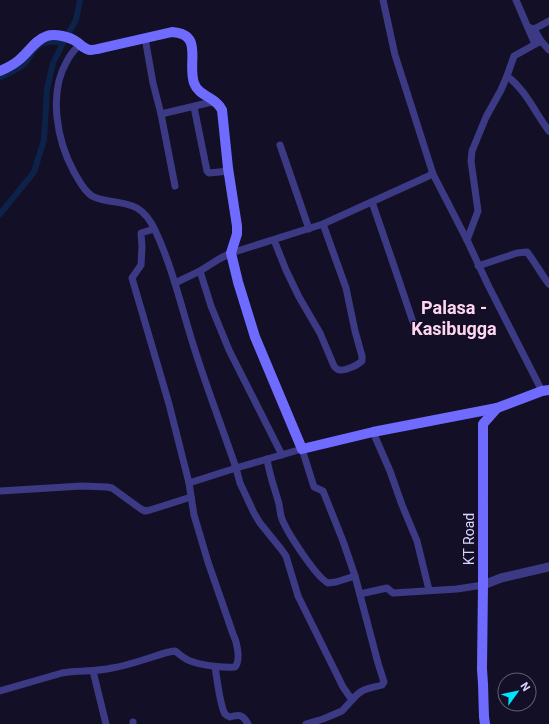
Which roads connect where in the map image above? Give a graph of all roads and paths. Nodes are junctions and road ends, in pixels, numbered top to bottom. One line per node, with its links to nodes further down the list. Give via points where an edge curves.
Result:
1 (383, 0): 17 (street, via 395,55)
2 (516, 0): 4 (street)
3 (549, 21): 4 (street)
4 (531, 28): 7 (street)
5 (145, 38): 6 (main road, via 91,50); 11 (main road, via 180,32 190,39 195,85 204,95); 13 (street)
6 (78, 42): 9 (main road, via 62,36 48,36 38,41 17,62); 21 (street, via 62,71 57,96 58,127 71,166 85,190 100,199 135,206 142,211)
7 (538, 42): 8 (street); 10 (street, via 514,56)
8 (549, 50)
9 (0, 71)
10 (508, 76): 14 (street, via 529,101); 24 (street, via 486,117 472,151 478,211)
11 (216, 101): 12 (street); 16 (main road, via 222,110)
12 (194, 107): 13 (street); 16 (street, via 207,171)
13 (161, 114): 18 (street)
14 (549, 132)
15 (280, 145): 22 (street)
16 (229, 171): 25 (main road, via 237,226)
17 (433, 174): 19 (street); 24 (street)
18 (175, 186)
19 (372, 202): 20 (street); 30 (street)
20 (323, 224): 22 (street); 23 (street, via 346,288 362,356 360,364 349,368 340,370 334,366 320,333 286,270)
21 (154, 229): 28 (street); 38 (street, via 141,233 142,265 132,278)
22 (309, 229): 23 (street)
23 (274, 240): 25 (street)
24 (467, 240): 26 (street)
25 (232, 253): 27 (street); 34 (main road, via 255,337)
26 (478, 266): 29 (street, via 527,252); 31 (street)
27 (200, 271): 28 (street); 35 (street, via 229,350)
28 (175, 283): 37 (street)
29 (549, 284)
30 (413, 322)
31 (546, 391): 32 (main road, KT Road)
32 (497, 408): 33 (main road); 43 (main road, KT Road, via 483,424)
33 (373, 432): 34 (main road); 44 (street, via 417,542)
34 (302, 450): 35 (street); 42 (street, via 314,487 323,491)
35 (282, 455): 36 (street)
36 (268, 459): 37 (street); 42 (street, via 281,517 315,570 328,583)
37 (236, 468): 38 (street); 49 (street, via 254,513 286,556 298,596)
38 (189, 483): 40 (street)
39 (0, 491): 40 (street, via 107,487 145,511)
40 (191, 497): 46 (street, via 208,562 236,640 238,665)
41 (549, 567): 43 (street, via 501,578)
42 (355, 576): 45 (street)
43 (484, 585): 44 (street); 53 (main road, KT Road, via 482,669)
44 (429, 590): 45 (street, via 393,593 387,588)
45 (360, 594): 49 (street, via 384,682 382,685 363,690)
46 (215, 667): 47 (street, via 188,660 175,651); 51 (street, via 223,710 230,717 243,716)
47 (93, 671): 48 (street, via 70,671); 50 (street)
48 (0, 691)
49 (352, 700): 52 (street, via 342,711)
50 (106, 724)
51 (248, 724)
52 (306, 724)
53 (485, 724)

